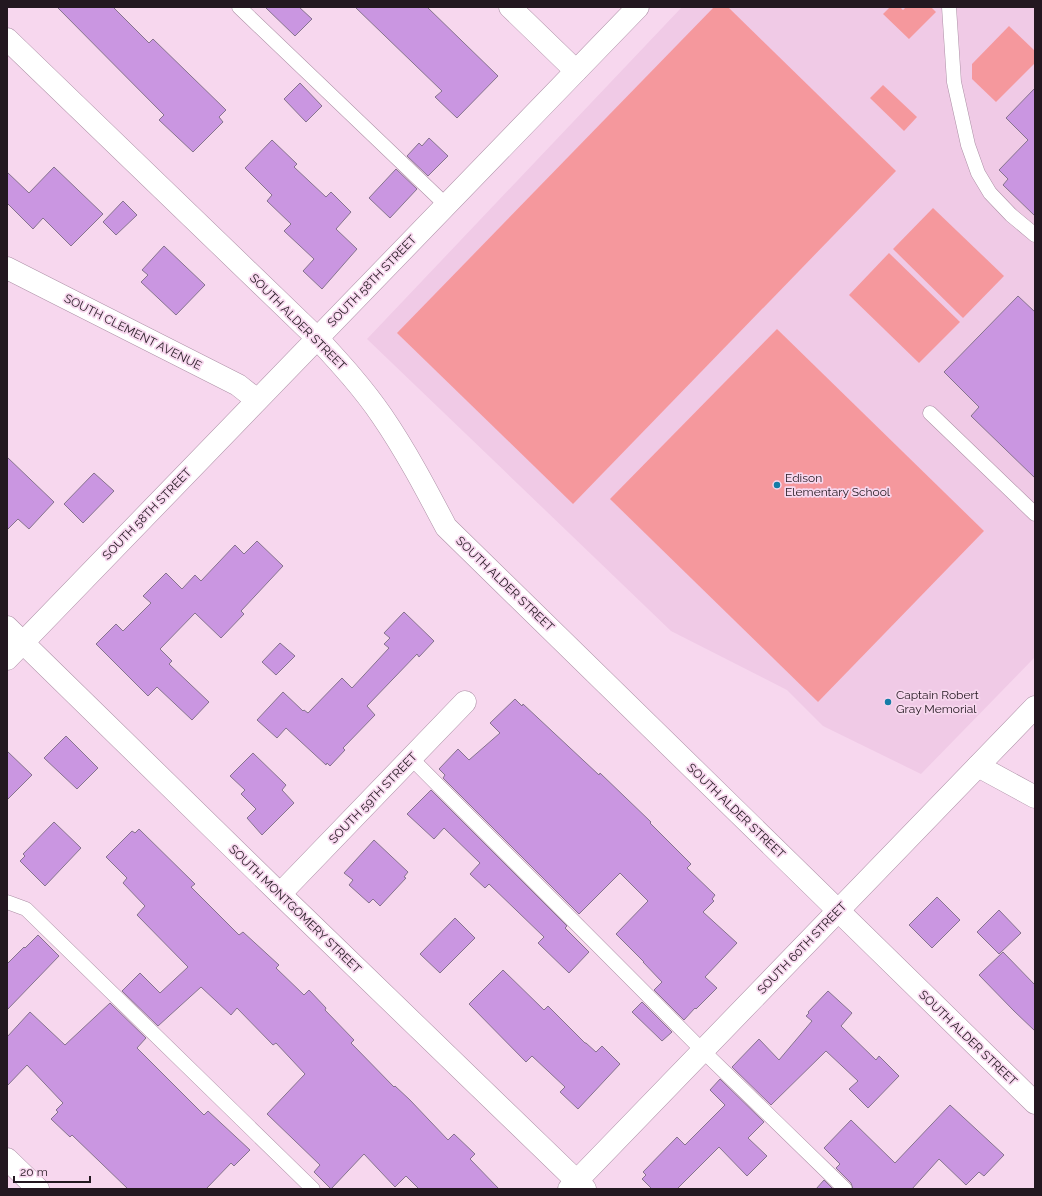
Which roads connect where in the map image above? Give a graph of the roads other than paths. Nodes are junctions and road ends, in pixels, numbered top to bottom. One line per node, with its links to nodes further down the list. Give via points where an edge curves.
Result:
1 (239, 7): 7 (lane)
2 (510, 7): 6 (street)
3 (638, 7): 6 (street, SOUTH 58TH STREET)
4 (949, 7): 8 (lane, via 954,82 970,152 978,173 990,193)
5 (7, 39): 10 (street, SOUTH ALDER STREET)
6 (576, 71): 7 (street, SOUTH 58TH STREET)
7 (446, 205): 10 (street, SOUTH 58TH STREET)
8 (1035, 235)
9 (7, 268): 11 (street, SOUTH CLEMENT AVENUE, via 238,385)
10 (317, 338): 11 (street, SOUTH 58TH STREET); 24 (street, SOUTH ALDER STREET, via 382,415 446,527)
11 (257, 400): 15 (street, SOUTH 58TH STREET)
12 (930, 413): 13 (lane)
13 (1035, 514)
14 (7, 627): 15 (street, SOUTH MONTGOMERY STREET)
15 (23, 642): 16 (street, SOUTH 58TH STREET); 22 (street, SOUTH MONTGOMERY STREET)
16 (7, 659)
17 (465, 702): 19 (street, SOUTH 59TH STREET)
18 (1035, 707): 20 (street, SOUTH 60TH STREET)
19 (411, 758): 22 (street, SOUTH 59TH STREET); 25 (lane)
20 (978, 766): 21 (street); 24 (street, SOUTH 60TH STREET)
21 (1035, 797)
22 (280, 894): 28 (street, SOUTH MONTGOMERY STREET)
23 (7, 902): 30 (lane, via 26,909)
24 (838, 911): 25 (street, SOUTH 60TH STREET); 26 (street, SOUTH ALDER STREET)
25 (703, 1051): 28 (street, SOUTH 60TH STREET); 31 (lane)
26 (1035, 1104)
27 (7, 1159): 29 (street)
28 (577, 1186)
29 (38, 1189)
30 (313, 1189)
31 (845, 1189)

